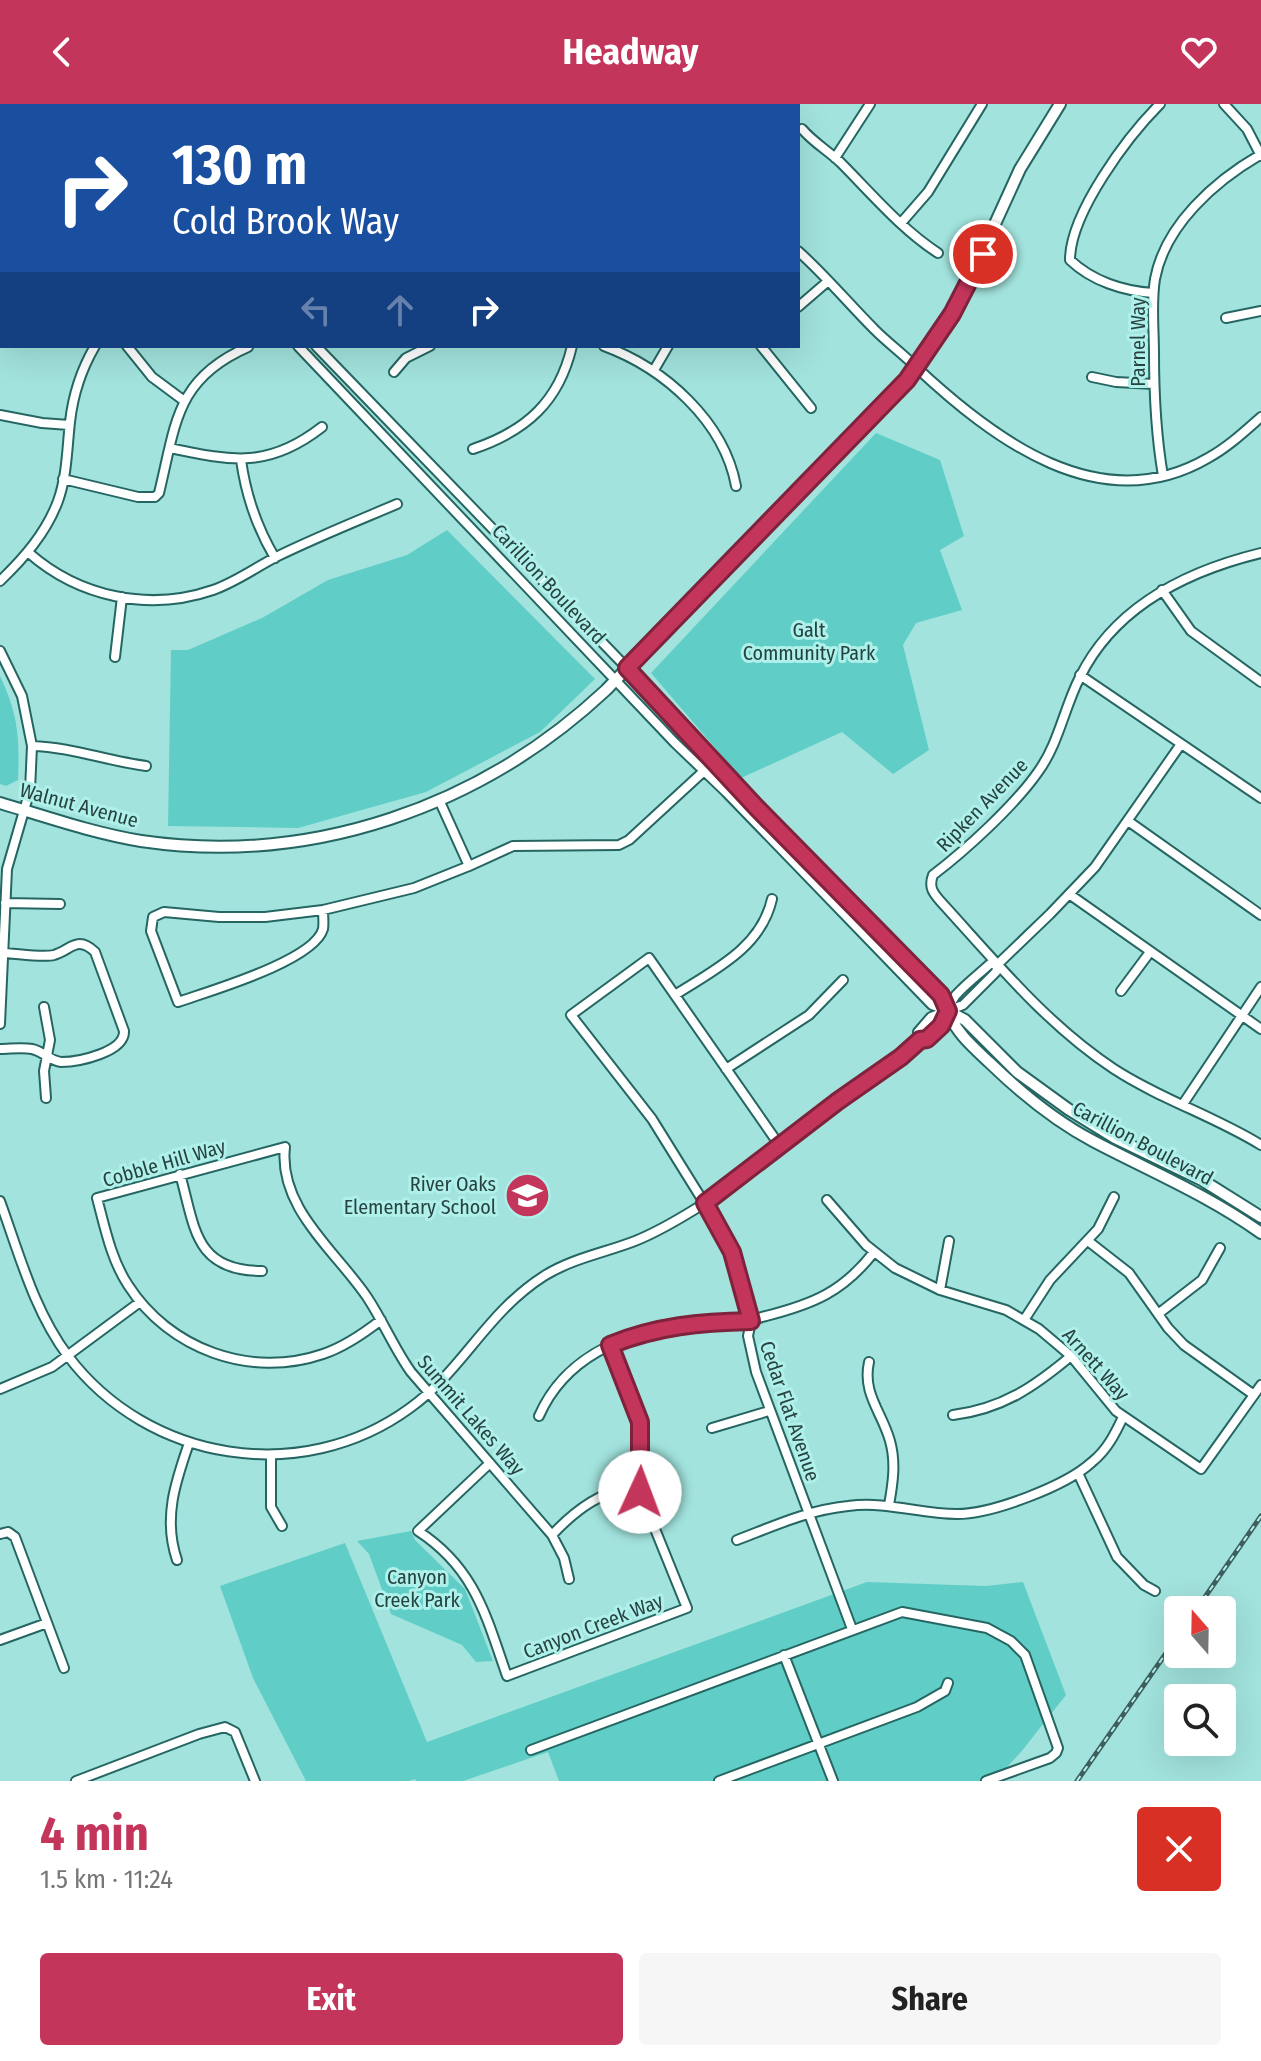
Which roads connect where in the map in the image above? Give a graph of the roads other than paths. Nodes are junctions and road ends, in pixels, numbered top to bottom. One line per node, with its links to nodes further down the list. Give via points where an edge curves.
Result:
1 (870, 104): 8 (street)
2 (982, 104): 9 (street, via 928,192)
3 (1060, 104): 27 (street, Walnut Avenue, via 1020,169 963,294)
4 (1160, 104): 13 (street, via 1103,178 1070,251 1070,260 1089,274 1128,290)
5 (1224, 104): 7 (street, via 1247,129)
6 (802, 129): 8 (street)
7 (1261, 156): 13 (street, Parnel Way, via 1217,184 1180,225 1160,260)
8 (835, 158): 9 (street)
9 (901, 223): 11 (street)
10 (800, 253): 12 (street)
11 (938, 253)
12 (827, 282): 14 (street); 27 (street)
13 (1153, 293): 31 (street, Parnel Way)
14 (800, 305)
15 (1261, 311): 16 (street)
16 (1226, 318)
17 (94, 348): 36 (street, via 78,383)
18 (129, 348): 32 (street, via 152,377)
19 (246, 348): 32 (street, via 220,362)
20 (300, 348): 55 (street, Carillion Boulevard)
21 (318, 348): 53 (street, Carillion Boulevard)
22 (426, 348): 29 (street)
23 (571, 348): 39 (street, via 542,407 514,432)
24 (608, 348): 28 (street)
25 (667, 348): 28 (street)
26 (763, 348): 33 (street)
27 (916, 367): 41 (street, via 969,415 1046,462 1110,479); 53 (street, Walnut Avenue)
28 (654, 370): 43 (street, via 710,428)
29 (394, 372)
30 (1092, 377): 31 (street)
31 (1154, 384): 41 (street, Parnel Way)
32 (183, 400): 38 (street)
33 (811, 408)
34 (0, 415): 36 (street)
35 (1261, 417): 41 (street, via 1207,459)
36 (69, 425): 42 (street)
37 (322, 427): 40 (street, via 298,445)
38 (170, 448): 40 (street); 42 (street, via 155,497)
39 (473, 449)
40 (241, 460): 47 (street, via 247,497)
41 (1163, 476)
42 (63, 479): 45 (street, via 51,515)
43 (736, 486)
44 (397, 504): 47 (street)
45 (29, 553): 48 (street); 50 (street, via 79,587)
46 (1261, 553): 49 (street, Ripken Avenue, via 1211,567)
47 (275, 558): 50 (street, via 193,596)
48 (0, 581)
49 (1162, 590): 54 (street, Ripken Avenue, via 1117,626); 56 (street, via 1191,631)
50 (122, 597): 52 (street)
51 (0, 651): 58 (street, via 22,696)
52 (115, 657)
53 (627, 668): 55 (street, Walnut Avenue); 82 (street, Carillion Boulevard, via 941,995)
54 (1080, 675): 57 (street); 76 (street, Ripken Avenue, via 1039,771 930,883)
55 (615, 681): 60 (street, Carillion Boulevard); 62 (street, Walnut Avenue, via 532,751)
56 (1261, 682)
57 (1181, 744): 61 (street); 65 (street)
58 (32, 746): 59 (street, via 73,749); 64 (street)
59 (146, 766)
60 (704, 771): 66 (street, via 619,845 513,846); 82 (street, Carillion Boulevard, via 932,1005)
61 (1261, 798)
62 (440, 802): 64 (street, Walnut Avenue, via 349,832 226,847 140,840); 66 (street)
63 (0, 803): 64 (street, Walnut Avenue)
64 (25, 810): 67 (street)
65 (1128, 821): 68 (street); 73 (street)
66 (469, 866): 72 (street, via 414,888)
67 (4, 868): 70 (street)
68 (1069, 894): 74 (street); 76 (street)
69 (772, 899): 80 (street, via 765,922 746,946)
70 (5, 903): 71 (street); 75 (street)
71 (60, 904)
72 (323, 910): 72 (street, via 265,917 164,912 153,917 151,931 178,1002 292,958 323,930)
73 (1261, 915)
74 (1150, 952): 79 (street); 83 (street)
75 (1, 953): 84 (street); 87 (street, via 54,955 82,943 95,952 125,1038 120,1046 81,1060)
76 (998, 964): 82 (street, via 963,1005); 90 (street, via 1027,997 1099,1059)
77 (843, 980): 88 (street, via 809,1015)
78 (1261, 987): 83 (street)
79 (1121, 991)
80 (675, 995): 88 (street); 98 (street, Cedar Flat Avenue, via 649,958 571,1015 652,1119)
81 (44, 1007): 87 (street)
82 (948, 1011): 92 (street, via 931,1017 918,1032 920,1040 901,1057); 99 (street, Carillion Boulevard, via 1068,1109); 100 (street, Carillion Boulevard, via 954,1027 984,1057 1056,1118 1203,1195)
83 (1242, 1015): 85 (street); 90 (street)
84 (0, 1024)
85 (1261, 1029)
86 (0, 1049): 87 (street, via 34,1049)
87 (49, 1058): 89 (street, via 44,1071)
88 (726, 1069): 92 (street)
89 (46, 1098)
90 (1183, 1104): 91 (street)
91 (1261, 1145)
92 (780, 1146): 98 (street)
93 (285, 1147): 94 (street, Cobble Hill Way); 109 (street, Summit Lakes Way, via 283,1162 305,1217)
94 (180, 1174): 105 (street, via 207,1252 231,1268); 107 (street, Cobble Hill Way, via 97,1198 113,1256)
95 (1114, 1197): 102 (street)
96 (827, 1200): 104 (street, Arnett Way)
97 (0, 1201): 113 (street, via 38,1304)
98 (705, 1203): 111 (street, Cedar Flat Avenue, via 732,1252); 118 (street, via 633,1241 576,1259 524,1290)
99 (1261, 1217)
100 (1261, 1233)
101 (949, 1241): 106 (street)
102 (1088, 1241): 108 (street, via 1129,1273); 110 (street, via 1050,1280)
103 (1220, 1248): 108 (street, via 1202,1280)
104 (874, 1252): 106 (street, Arnett Way); 111 (street, via 825,1296)
105 (262, 1271)
106 (940, 1290): 110 (street, Arnett Way, via 989,1303)
107 (140, 1302): 109 (street, Cobble Hill Way, via 190,1343 223,1357 260,1363 323,1354); 113 (street)
108 (1158, 1314): 119 (street, via 1193,1353)
109 (381, 1320): 118 (street, Summit Lakes Way, via 403,1362)
110 (1024, 1320): 114 (street, Arnett Way)
111 (751, 1321): 112 (street, via 670,1326); 120 (street, Cedar Flat Avenue, via 748,1336)
112 (610, 1345): 122 (street, via 566,1373); 129 (street, Canyon Creek Way, via 640,1422)
113 (68, 1356): 117 (street); 125 (street, via 130,1415)
114 (1071, 1356): 121 (street, via 1013,1399); 123 (street, Arnett Way)
115 (869, 1362): 130 (street, via 870,1398 893,1455)
116 (1261, 1385): 119 (street)
117 (0, 1389)
118 (429, 1393): 126 (street, via 394,1420 355,1439); 127 (street, Summit Lakes Way)
119 (1254, 1395): 123 (street, Arnett Way, via 1201,1469)
120 (769, 1411): 124 (street); 131 (street, Cedar Flat Avenue)
121 (953, 1415)
122 (539, 1416)
123 (1123, 1417): 128 (street, via 1106,1448)
124 (712, 1428)
125 (189, 1443): 126 (street); 136 (street, via 170,1509)
126 (271, 1456): 132 (street, via 271,1507)
127 (490, 1463): 129 (street, Canyon Creek Way, via 418,1531 447,1552 468,1577 507,1676 687,1608); 134 (street, Summit Lakes Way)
128 (1078, 1473): 130 (street, via 977,1513 942,1514); 138 (street, via 1117,1557)
129 (639, 1483): 134 (street, via 591,1500)
130 (889, 1505): 131 (street)
131 (808, 1512): 135 (street); 140 (street, Cedar Flat Avenue)
132 (282, 1526)
133 (0, 1534): 139 (street, via 15,1537)
134 (552, 1535): 137 (street, Summit Lakes Way)
135 (737, 1540)
136 (177, 1560)
137 (569, 1579)
138 (1155, 1591)
139 (47, 1623): 141 (street); 143 (street)
140 (852, 1629): 142 (street); 151 (street, via 902,1612 918,1614 987,1628 1025,1655 1058,1748 1050,1758)
141 (0, 1640)
142 (784, 1655): 145 (street); 146 (street)
143 (64, 1668)
144 (948, 1683): 145 (street, via 945,1691 917,1707)
145 (818, 1743): 149 (street); 150 (street)
146 (531, 1750)
147 (76, 1781): 148 (street, via 225,1727 235,1732)
148 (255, 1781)
149 (719, 1781)
150 (833, 1781)
151 (986, 1781)

